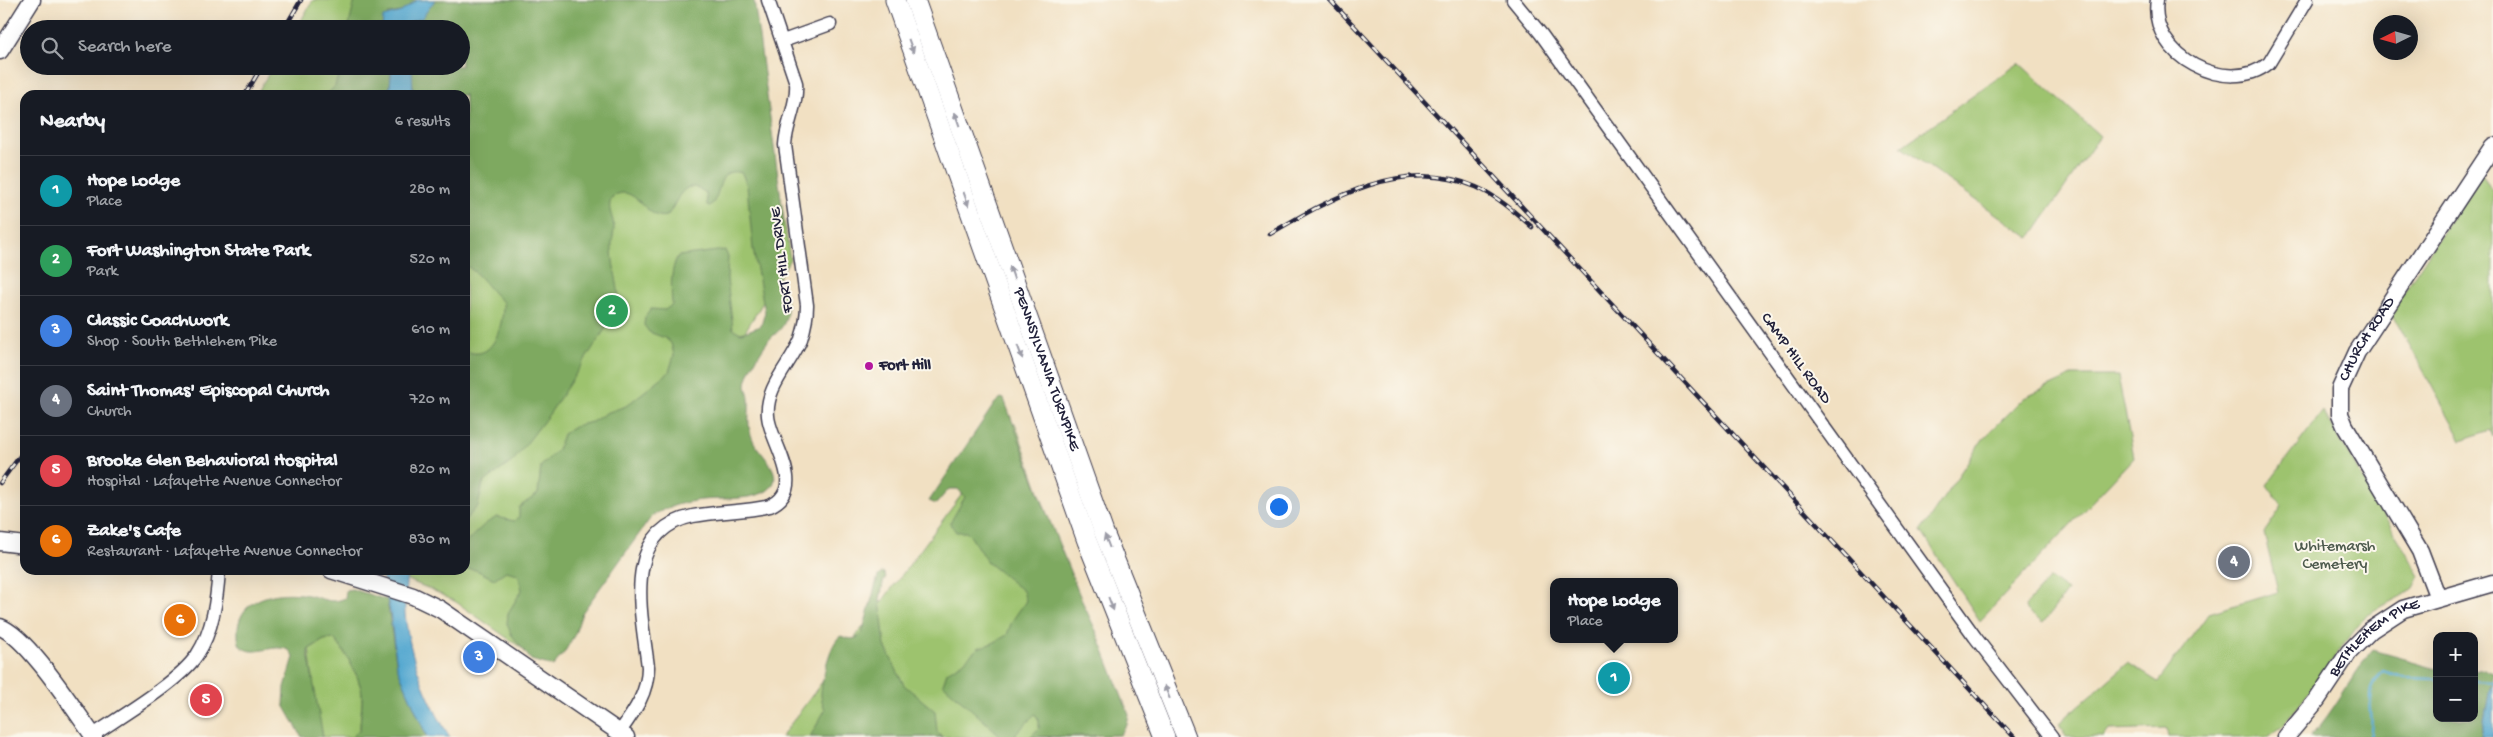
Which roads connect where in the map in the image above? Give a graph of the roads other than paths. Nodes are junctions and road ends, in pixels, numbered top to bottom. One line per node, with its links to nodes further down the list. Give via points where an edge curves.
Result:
1 (32, 0): 10 (main road)
2 (768, 0): 9 (street, FORT HILL DRIVE)
3 (895, 0): 21 (highway, PENNSYLVANIA TURNPIKE, one-way to 21, via 1087,541)
4 (915, 0): 22 (highway, PENNSYLVANIA TURNPIKE, one-way to 4, via 1104,533)
5 (1513, 0): 23 (street, CAMP HILL ROAD, via 1541,34 1975,637)
6 (2157, 0): 7 (street, via 2158,20 2168,42 2187,61 2208,72 2242,76 2269,63)
7 (2307, 0)
8 (830, 24): 9 (street)
9 (782, 41): 19 (street, FORT HILL DRIVE, via 796,83 797,94 786,145 807,305 801,340 776,382 768,409 786,470 787,486 783,496 770,506 676,521 650,547 642,566 639,586 648,680)
10 (0, 51)
11 (2493, 146): 17 (main road, CHURCH ROAD, via 2357,352 2338,401 2345,426 2420,551)
12 (0, 542): 13 (main road)
13 (20, 544)
14 (218, 575): 20 (street, via 210,624 193,660 181,674)
15 (348, 575): 19 (main road, via 413,596 440,609)
16 (2493, 583): 17 (main road, BETHLEHEM PIKE)
17 (2438, 598): 24 (main road, BETHLEHEM PIKE, via 2403,609 2371,630 2349,652 2317,700)
18 (0, 627): 20 (main road, via 25,645)
19 (623, 735)
20 (93, 736)
21 (1165, 737)
22 (1186, 737)
23 (2052, 737)
24 (2286, 737)

